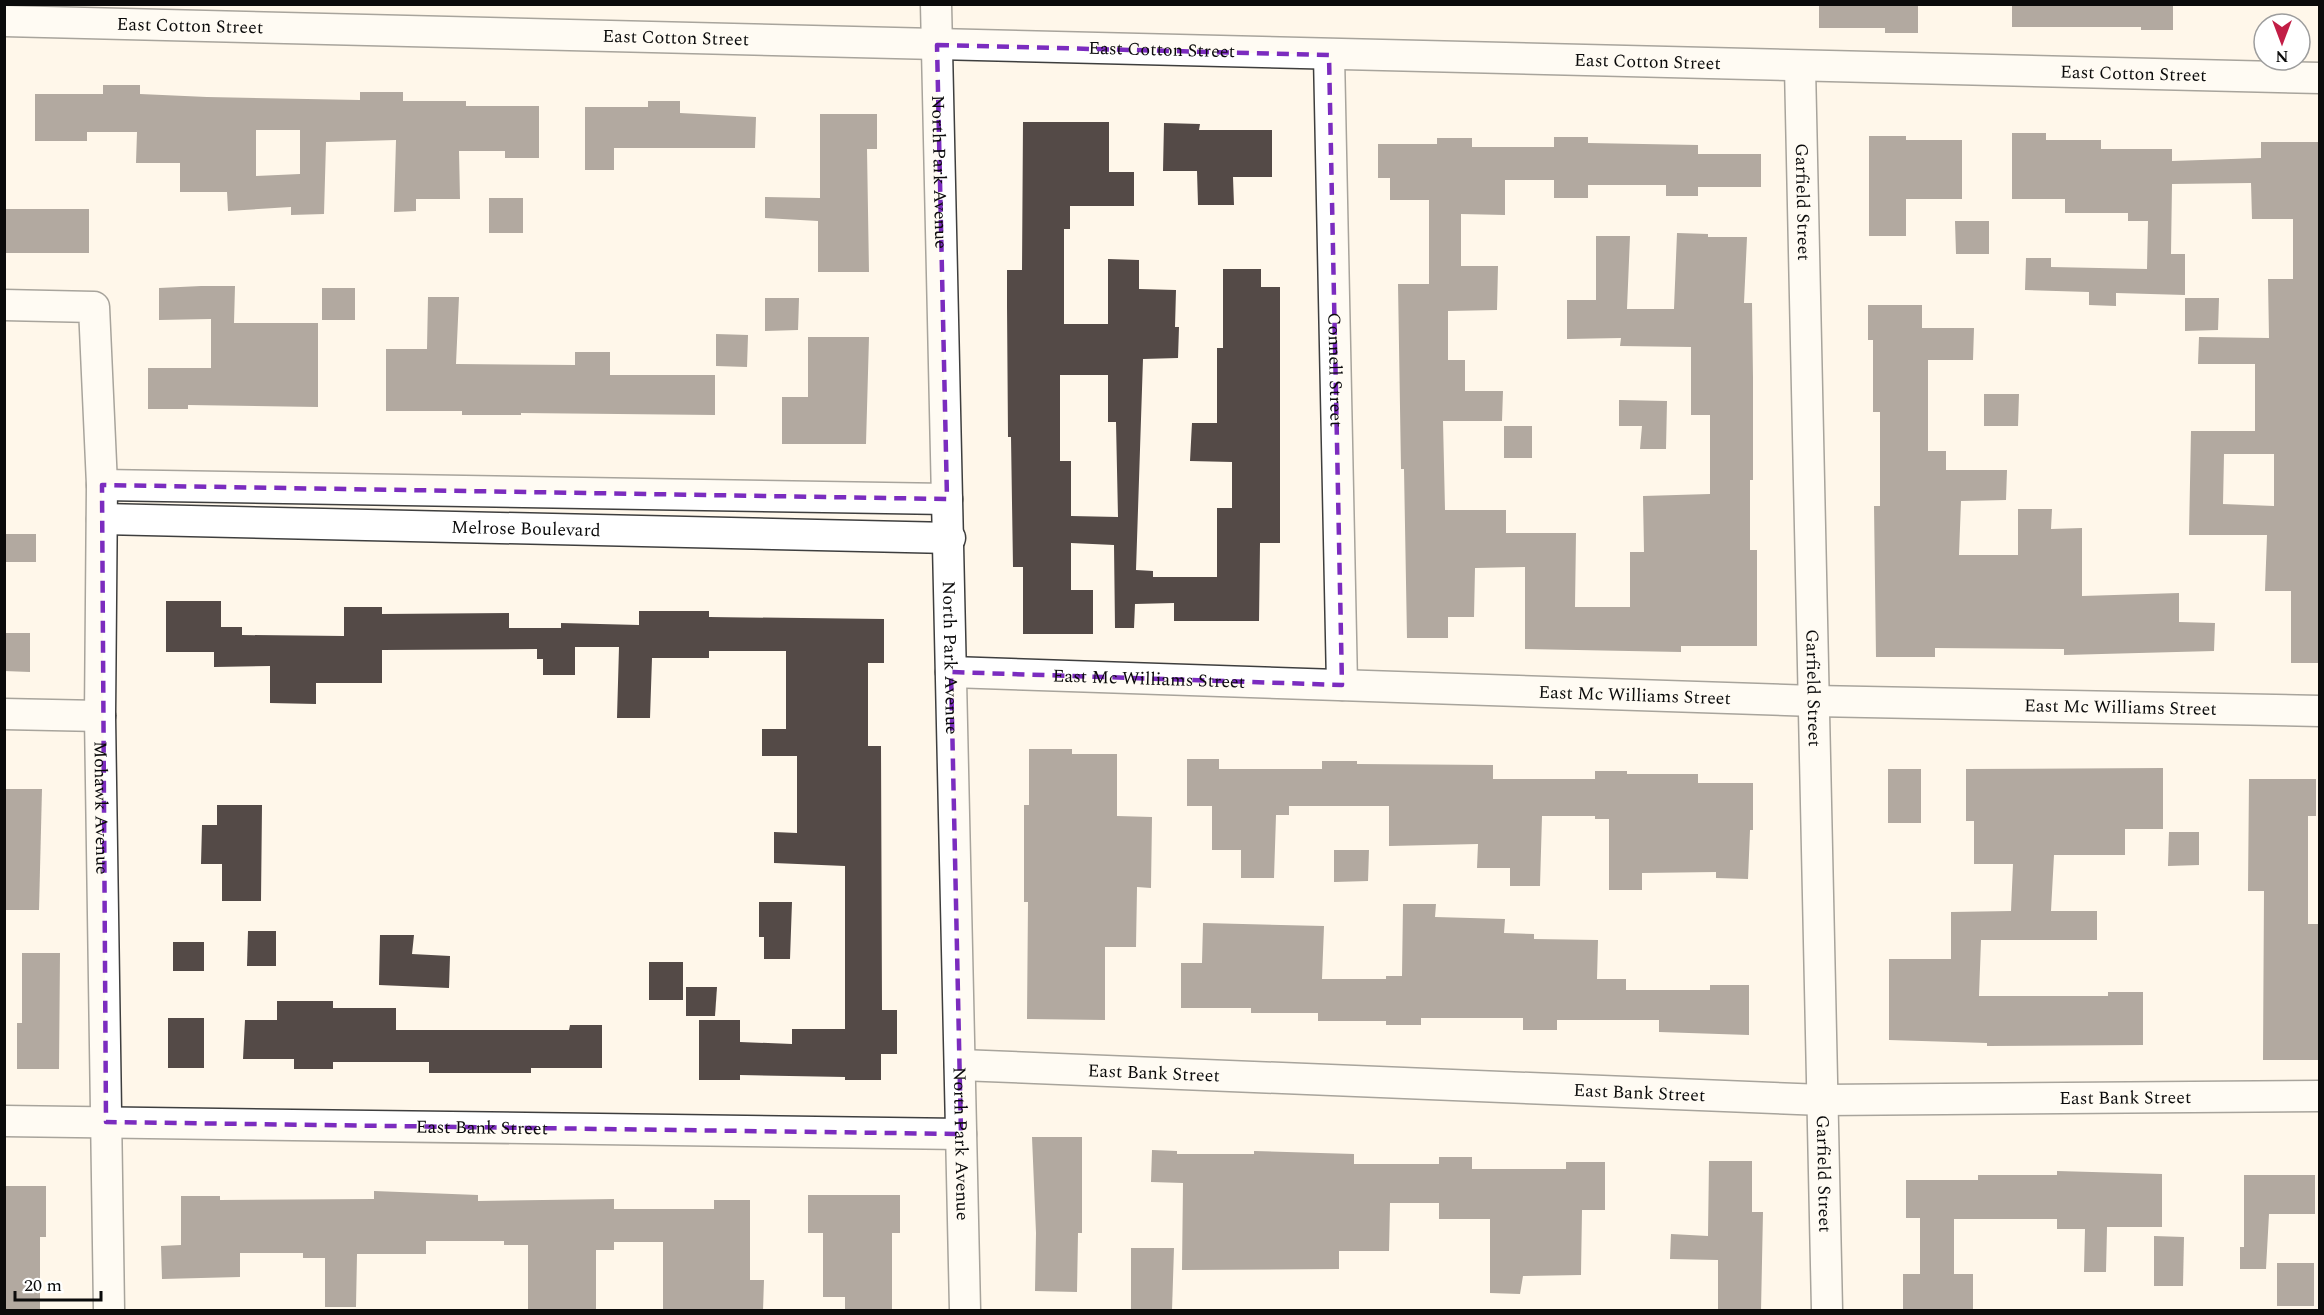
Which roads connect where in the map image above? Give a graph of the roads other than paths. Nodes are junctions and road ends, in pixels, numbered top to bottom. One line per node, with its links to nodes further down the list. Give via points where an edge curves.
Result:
1 (936, 4): 3 (street, North Park Avenue)
2 (4, 21): 3 (street, East Cotton Street)
3 (937, 45): 4 (street, East Cotton Street); 9 (street, North Park Avenue)
4 (1329, 55): 5 (street, East Cotton Street); 13 (street, Connell Street)
5 (1800, 66): 6 (street, East Cotton Street); 14 (street, Garfield Street)
6 (2319, 78)
7 (4, 305): 8 (street, Mohawk Avenue, via 94,307)
8 (102, 485): 9 (street, Melrose Boulevard); 10 (street, Mohawk Avenue)
9 (947, 499): 11 (street, North Park Avenue)
10 (102, 519): 11 (street, Melrose Boulevard); 17 (street, Mohawk Avenue)
11 (950, 538): 12 (street, North Park Avenue)
12 (951, 672): 13 (street, East Mc Williams Street); 18 (street, North Park Avenue)
13 (1342, 685): 14 (street, East Mc Williams Street)
14 (1814, 701): 15 (street, East Mc Williams Street); 20 (street, Garfield Street)
15 (2319, 711)
16 (4, 714): 17 (street)
17 (100, 716): 22 (street, Mohawk Avenue)
18 (960, 1065): 20 (street, East Bank Street); 23 (street, North Park Avenue)
19 (2319, 1096): 20 (street, East Bank Street)
20 (1823, 1100): 26 (street, Garfield Street)
21 (4, 1120): 22 (street, East Bank Street)
22 (106, 1122): 23 (street, East Bank Street); 24 (street, Mohawk Avenue)
23 (961, 1134): 25 (street, North Park Avenue)
24 (110, 1311)
25 (965, 1311)
26 (1827, 1311)

